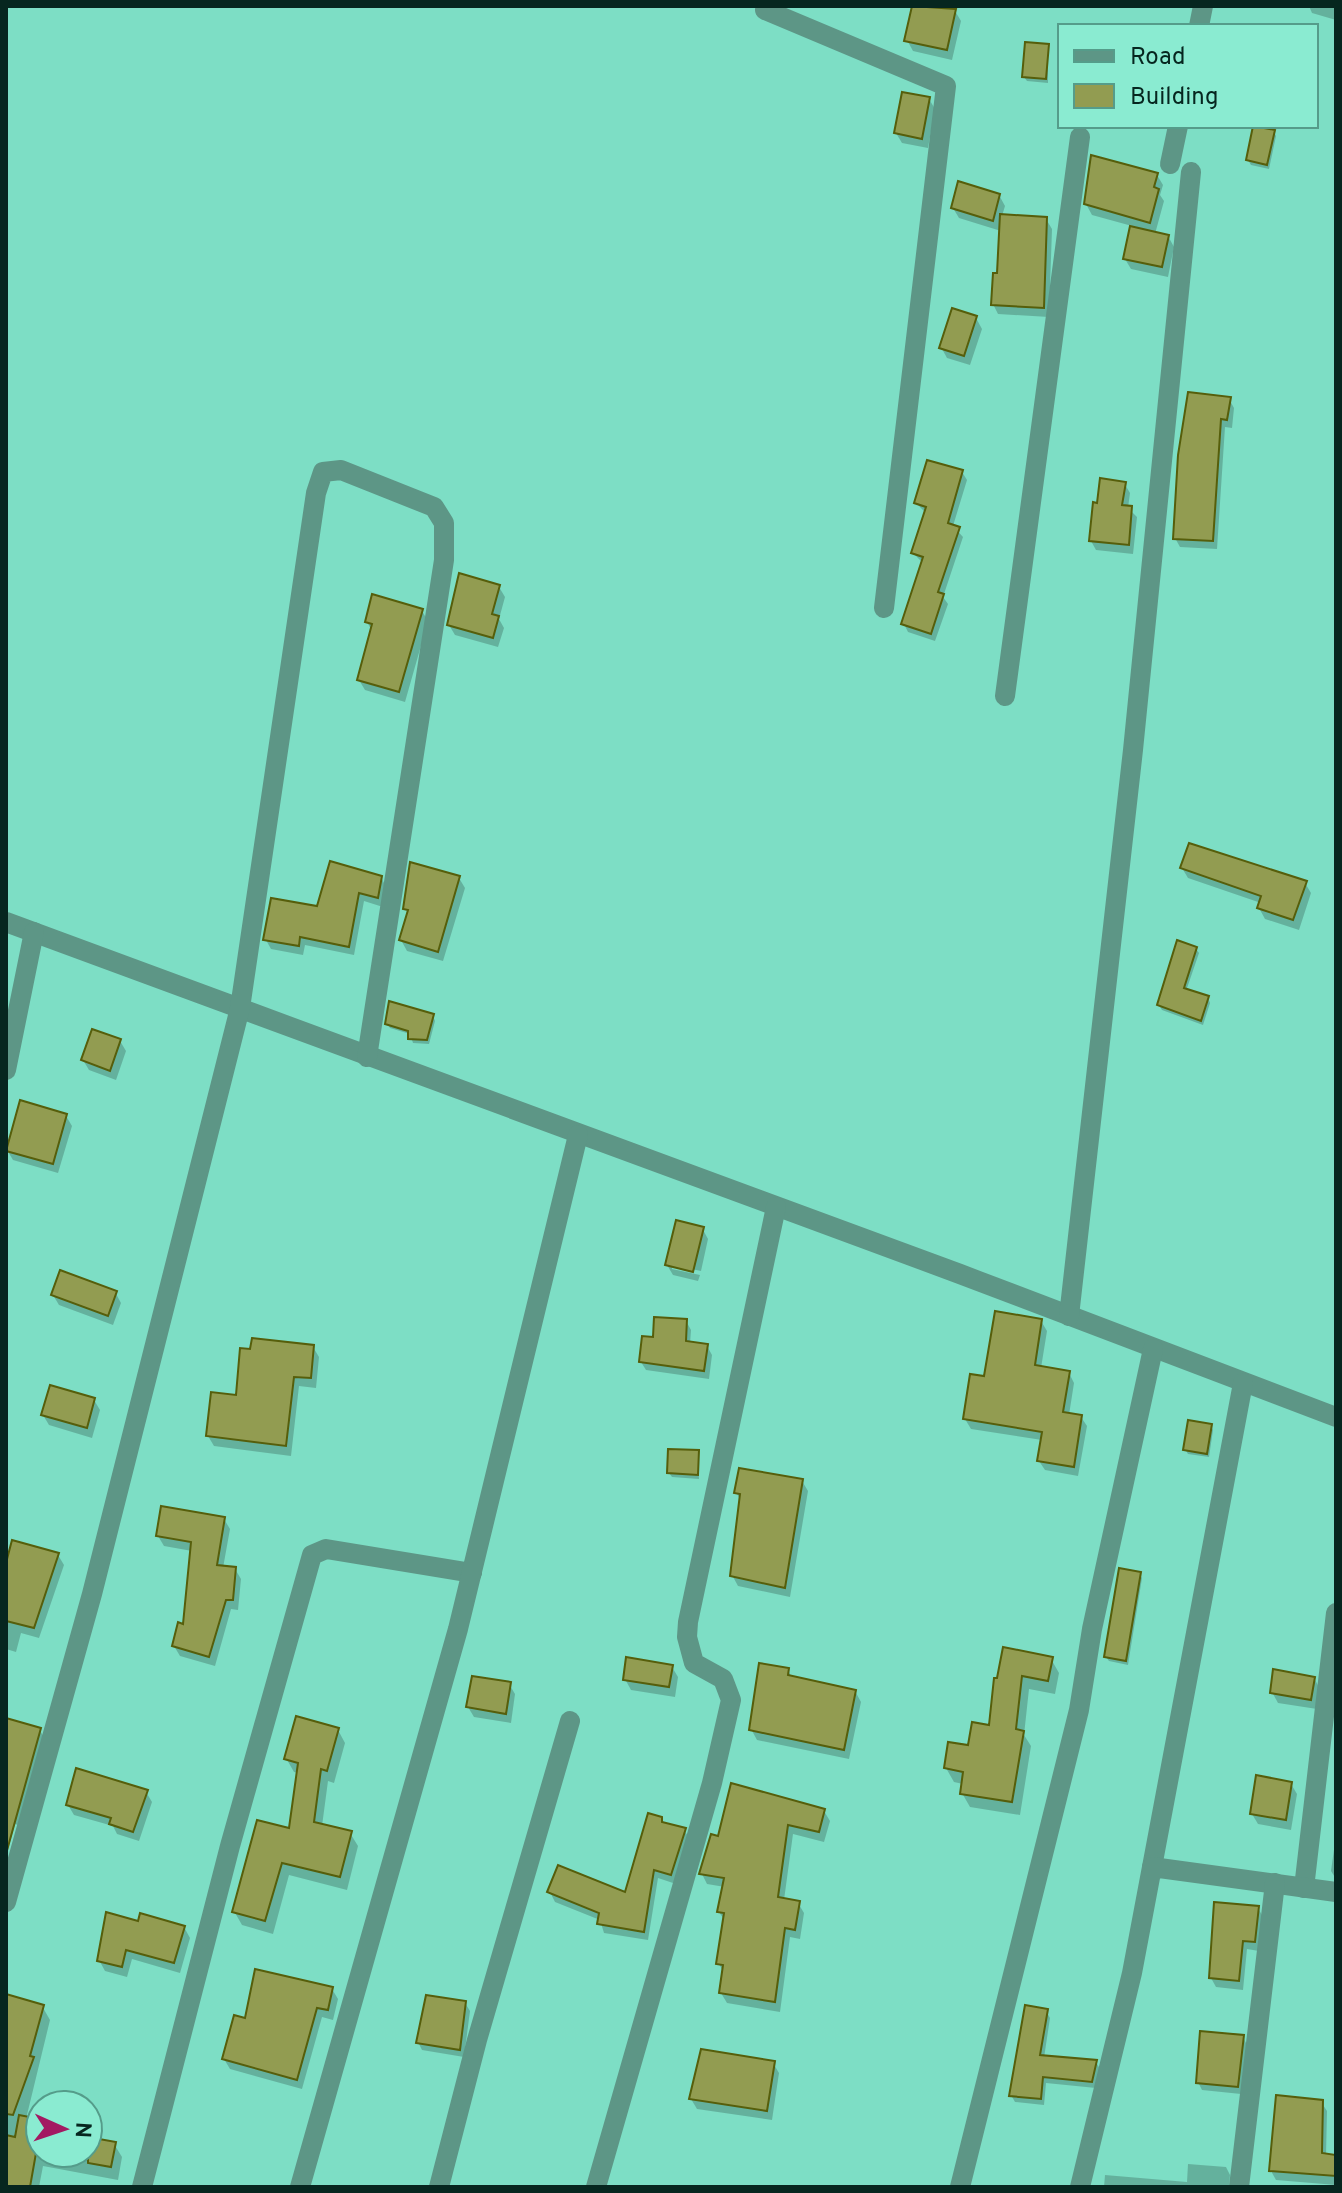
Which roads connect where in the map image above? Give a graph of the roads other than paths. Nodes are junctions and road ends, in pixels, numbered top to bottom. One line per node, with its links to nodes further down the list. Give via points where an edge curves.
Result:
1 (766, 6): 6 (street, via 765,10 946,86)
2 (1178, 128): 4 (street)
3 (1080, 137): 7 (street)
4 (1170, 164)
5 (1191, 172): 15 (street)
6 (884, 608)
7 (1005, 696)
8 (6, 922): 9 (street)
9 (34, 932): 10 (street); 12 (street)
10 (240, 1008): 11 (street); 11 (street, via 316,493 323,472 341,470 434,507 444,523 444,560); 26 (street, via 92,1594)
11 (367, 1057): 13 (street)
12 (6, 1070)
13 (578, 1135): 14 (street); 19 (street)
14 (776, 1207): 15 (street); 30 (street, via 688,1622 694,1663 723,1679 731,1700 696,1843)
15 (1069, 1316): 16 (street)
16 (1153, 1349): 17 (street); 31 (street, via 1079,1710)
17 (1243, 1383): 18 (street); 22 (street)
18 (1336, 1417)
19 (472, 1573): 27 (street, via 326,1549 312,1555); 28 (street)
20 (1336, 1613): 24 (street)
21 (570, 1721): 29 (street)
22 (1152, 1867): 23 (street); 32 (street)
23 (1275, 1883): 24 (street); 33 (street)
24 (1304, 1888): 25 (street)
25 (1336, 1892)
26 (6, 1902)
27 (142, 2187)
28 (300, 2187)
29 (439, 2187)
30 (596, 2187)
31 (960, 2187)
32 (1080, 2187)
33 (1239, 2187)

